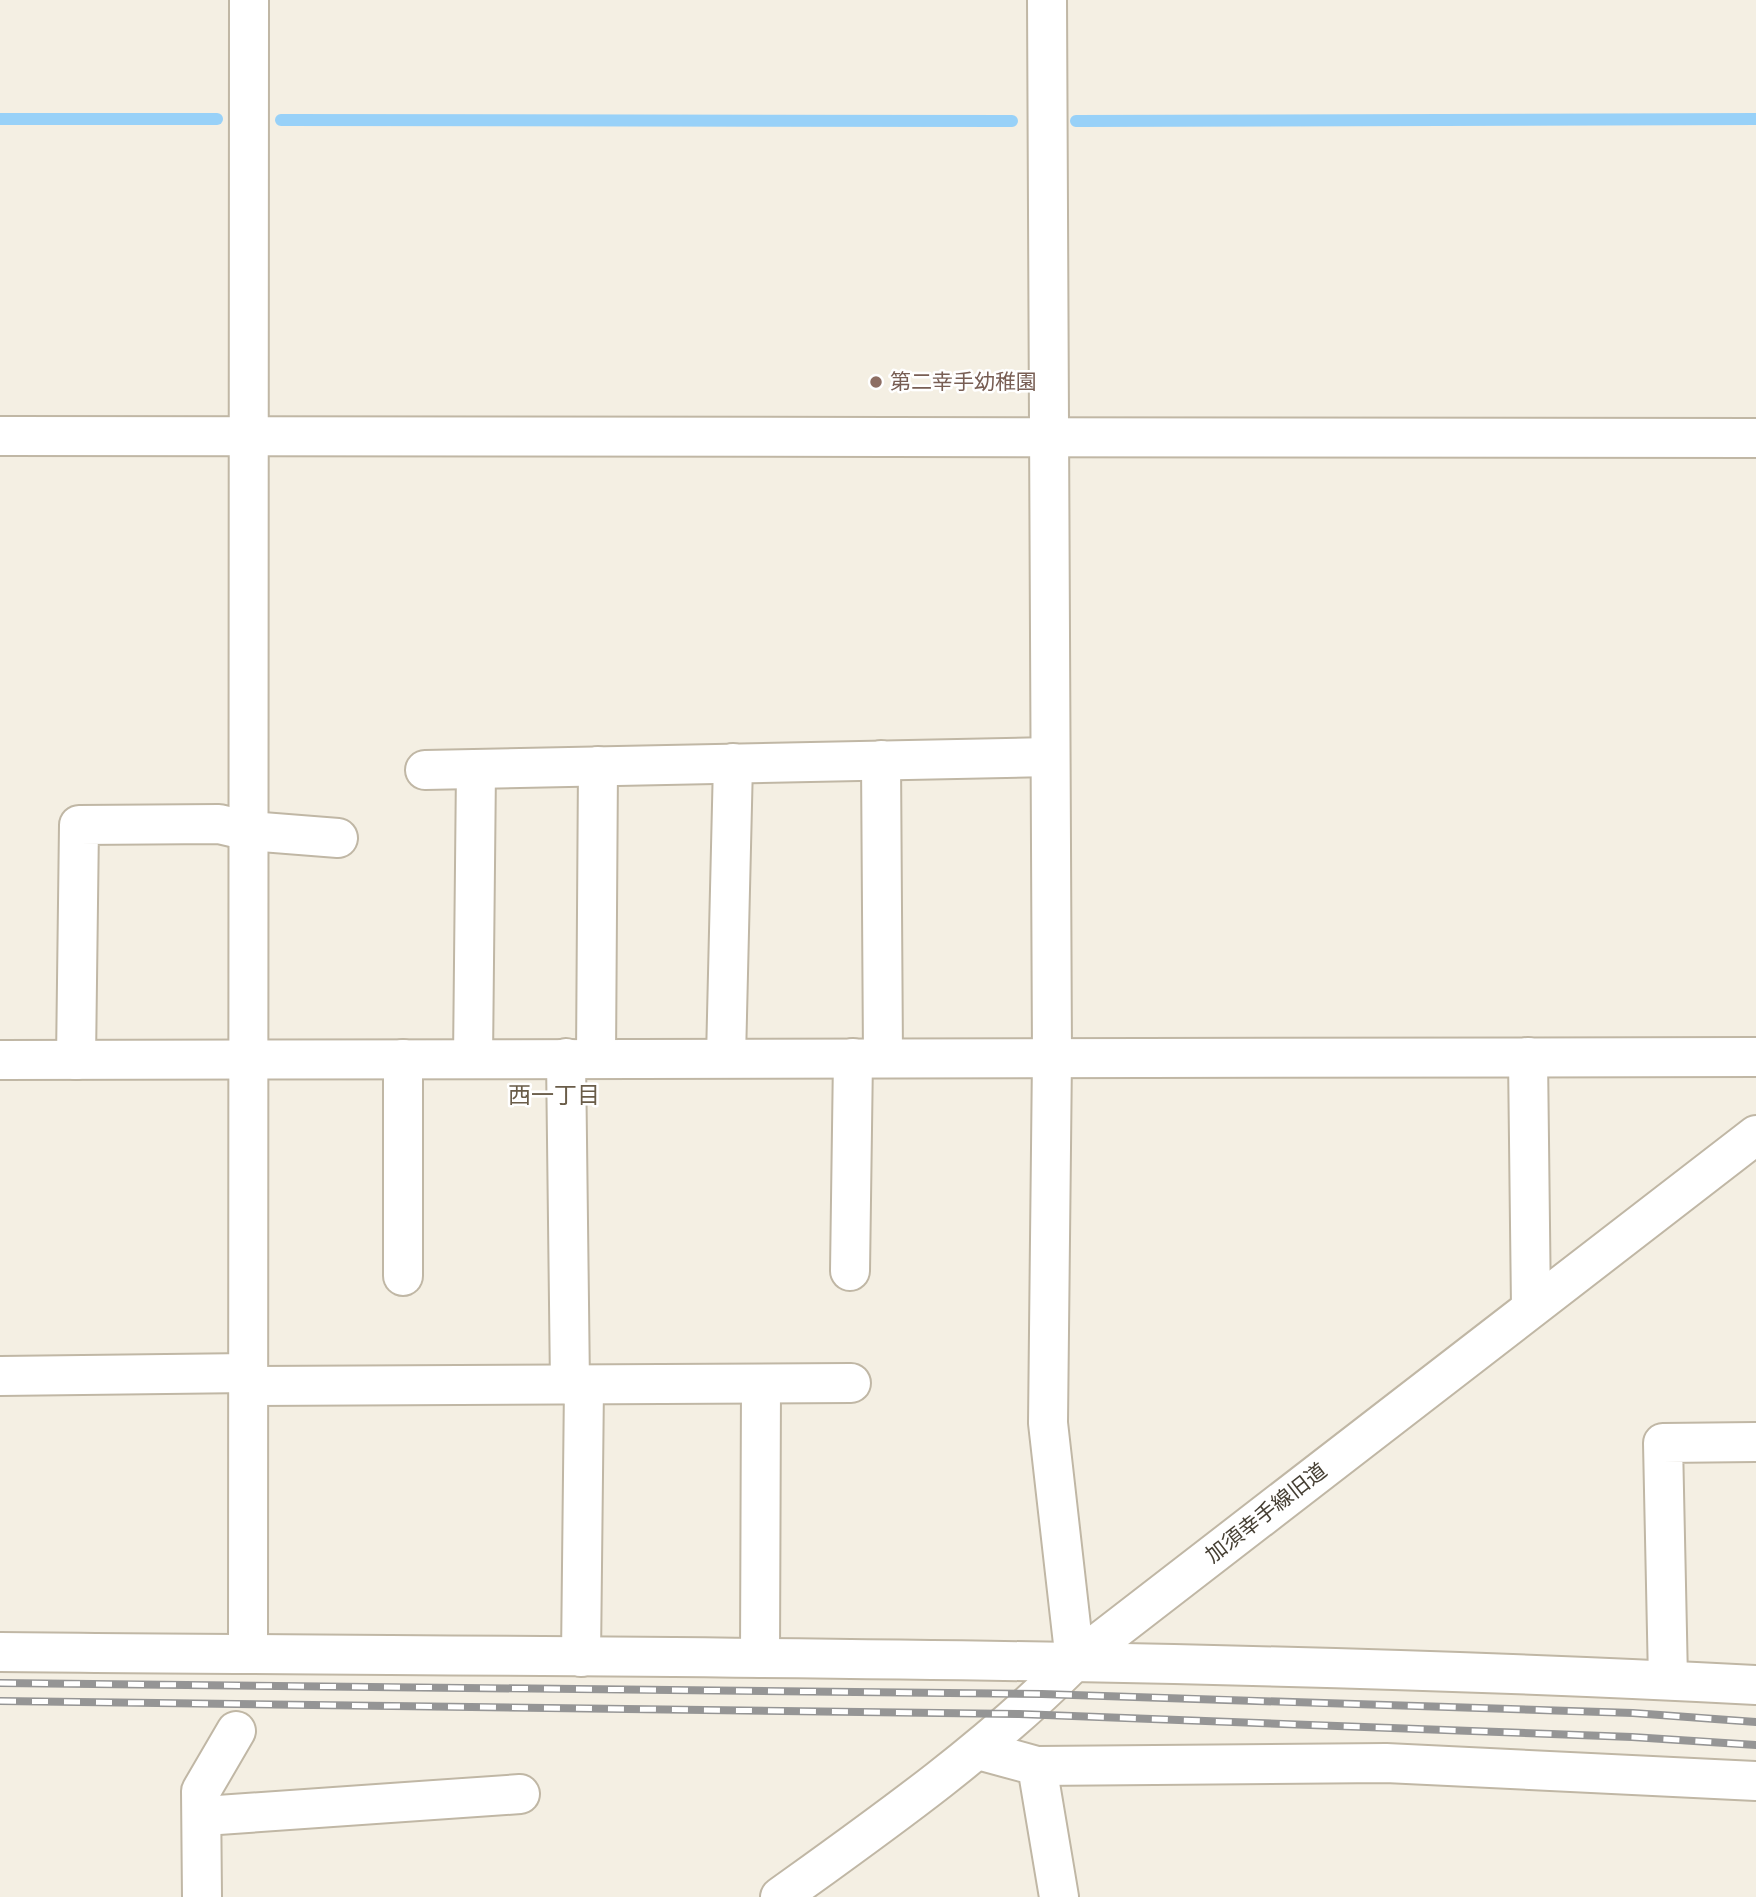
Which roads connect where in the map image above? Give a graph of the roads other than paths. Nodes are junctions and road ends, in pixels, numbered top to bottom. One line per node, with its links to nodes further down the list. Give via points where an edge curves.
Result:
1 (249, 0): 4 (street)
2 (1047, 0): 6 (street)
3 (0, 436): 4 (street)
4 (248, 438): 6 (street); 13 (street)
5 (1756, 438): 6 (street)
6 (1048, 439): 7 (street)
7 (1050, 757): 8 (street); 15 (street)
8 (881, 761): 9 (street); 20 (street)
9 (733, 763): 10 (street); 19 (street)
10 (598, 766): 11 (street); 18 (street)
11 (476, 769): 12 (street); 23 (street)
12 (425, 770)
13 (249, 831): 14 (street); 21 (street); 25 (street, via 219,824 79,825)
14 (338, 838)
15 (1052, 1057): 16 (street); 20 (street); 40 (street, via 1048,1423)
16 (1528, 1057): 17 (street); 29 (street)
17 (1756, 1057)
18 (581, 1058): 19 (street); 23 (street); 34 (street)
19 (726, 1058): 20 (street)
20 (868, 1058): 27 (street)
21 (250, 1059): 22 (street); 25 (street); 31 (street)
22 (403, 1059): 23 (street); 28 (street)
23 (473, 1059)
24 (0, 1060): 25 (street)
25 (76, 1060)
26 (1756, 1135): 29 (street, 加須幸手線旧道)
27 (850, 1271)
28 (403, 1276)
29 (1531, 1308): 40 (street, 加須幸手線旧道)
30 (0, 1376): 31 (street)
31 (249, 1380): 34 (street); 37 (street)
32 (851, 1383): 33 (street)
33 (761, 1384): 34 (street); 39 (street)
34 (577, 1385): 38 (street)
35 (1756, 1442): 41 (street, via 1663,1443)
36 (0, 1652): 37 (street)
37 (248, 1654): 38 (street)
38 (581, 1657): 39 (street)
39 (760, 1658): 40 (street)
40 (1075, 1661): 41 (street); 44 (street, 加須幸手線旧道)
41 (1668, 1680): 42 (street)
42 (1756, 1685)
43 (236, 1731): 48 (street, via 201,1791)
44 (978, 1750): 45 (street); 50 (street, 加須幸手線旧道)
45 (1037, 1766): 46 (street, via 1386,1763); 51 (street)
46 (1756, 1781)
47 (520, 1794): 48 (street)
48 (204, 1816): 49 (street)
49 (202, 1897)
50 (780, 1897)
51 (1059, 1897)

